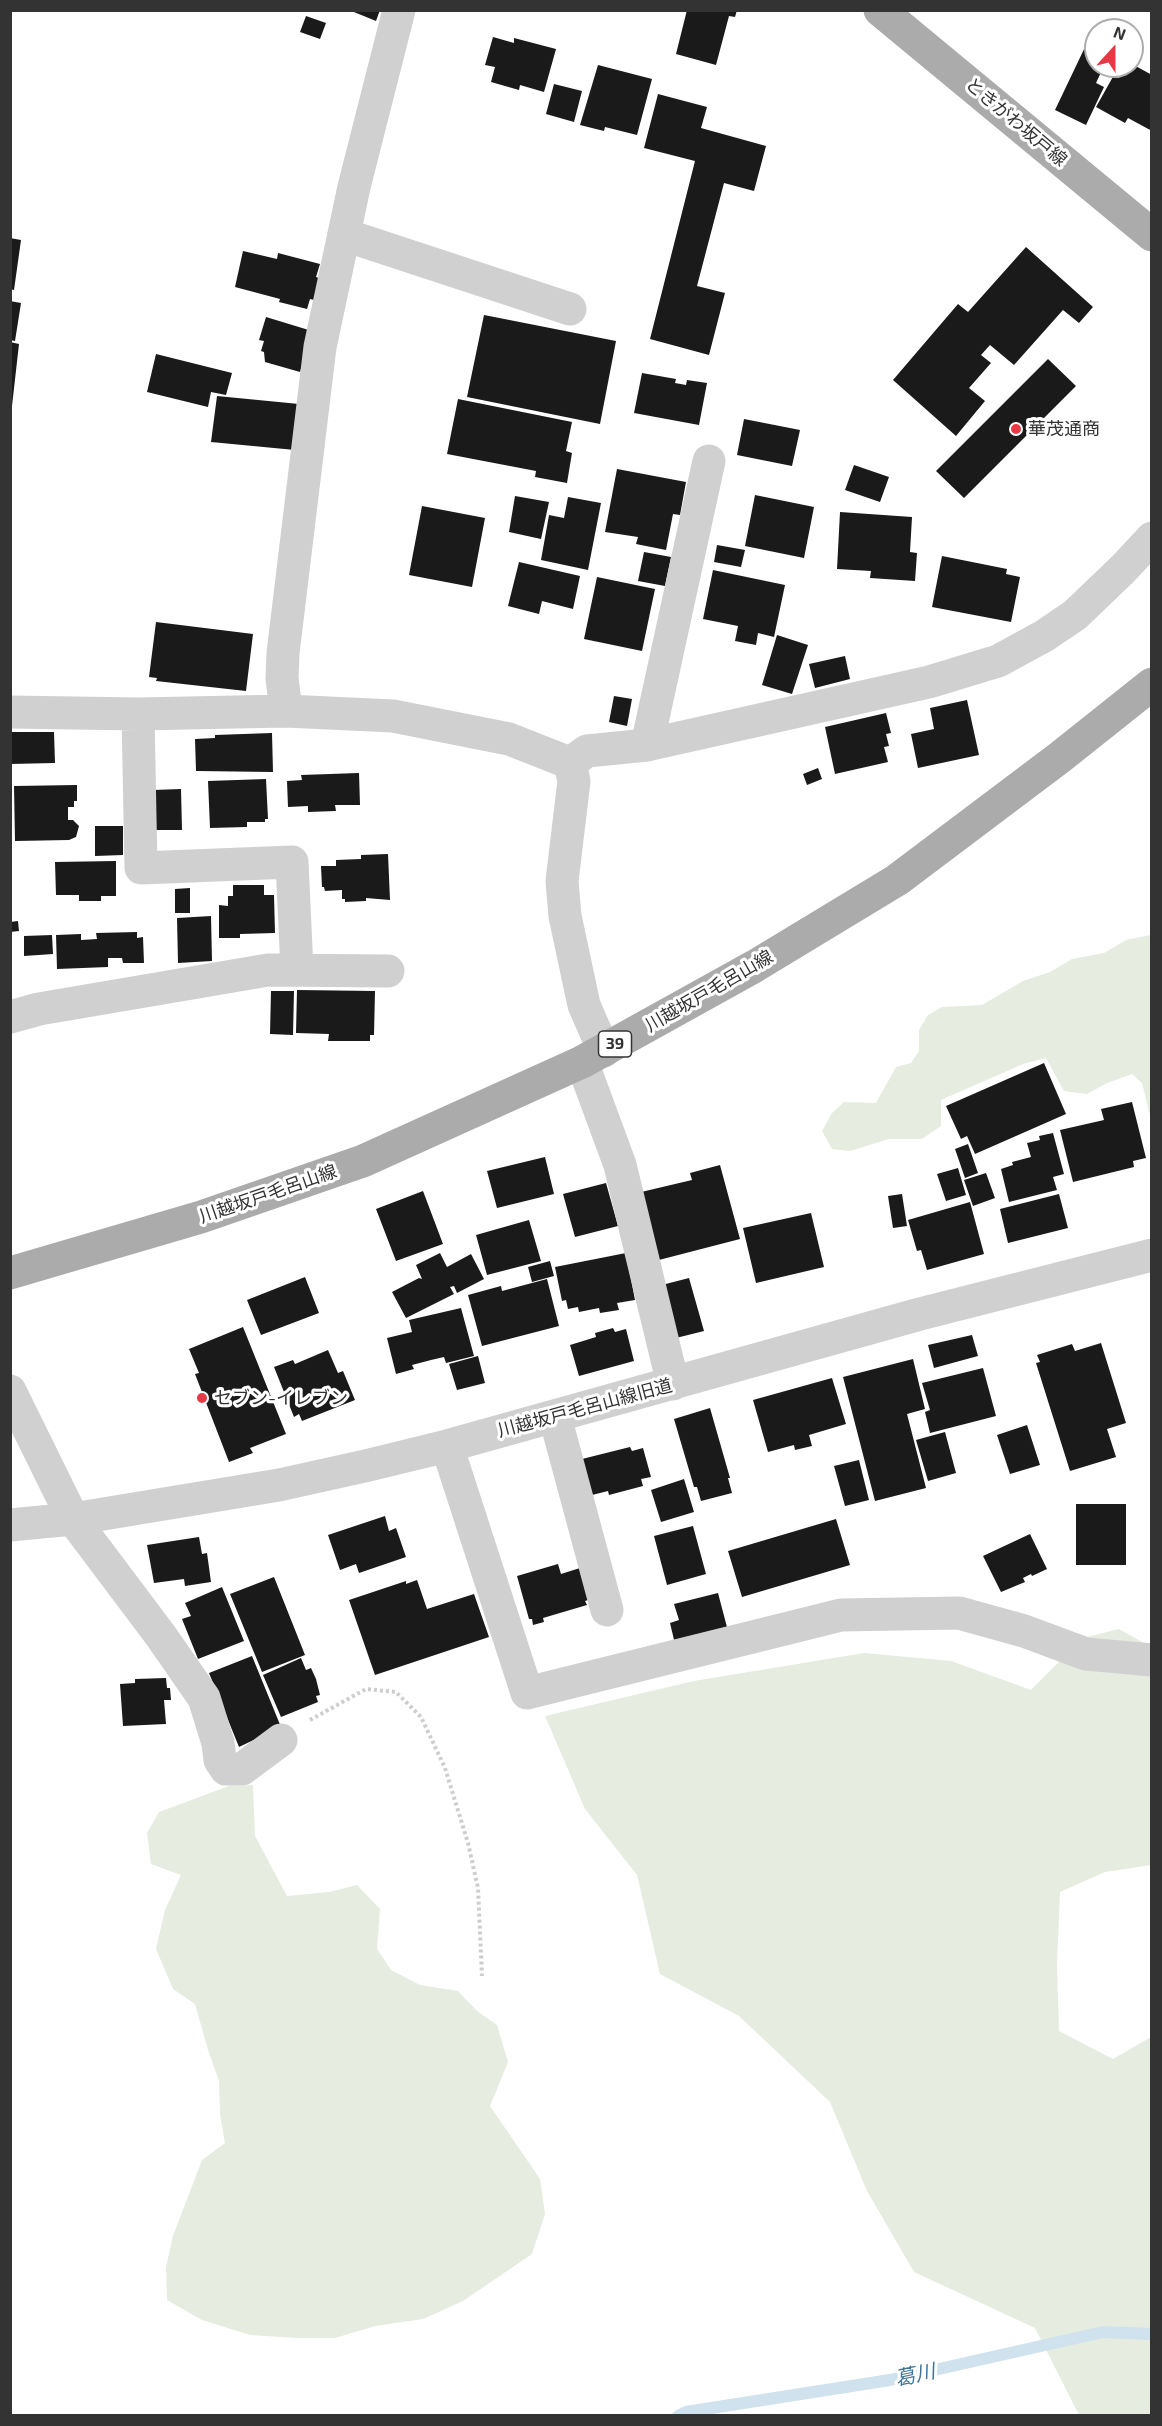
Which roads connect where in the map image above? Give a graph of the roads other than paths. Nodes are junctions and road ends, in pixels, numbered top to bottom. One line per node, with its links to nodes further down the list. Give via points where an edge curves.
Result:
1 (399, 10): 3 (street)
2 (880, 10): 4 (main road, ときがわ坂戸線)
3 (345, 235): 5 (street); 9 (street, via 320,347 283,652)
4 (1152, 235)
5 (570, 309)
6 (709, 461): 12 (street)
7 (1152, 538): 12 (street, via 1075,615 998,662 929,682)
8 (1152, 684): 17 (main road, 川越坂戸毛呂山線 / 39, via 897,880)
9 (286, 711): 11 (street); 13 (street, via 393,716 509,739)
10 (10, 712): 11 (street)
11 (138, 714): 14 (street, via 141,868 292,862)
12 (647, 745): 13 (street, via 587,751)
13 (570, 763): 17 (street, via 574,781 562,881 565,916)
14 (297, 970): 15 (street); 16 (street, via 268,970)
15 (388, 971)
16 (10, 1017)
17 (593, 1057): 19 (main road, 川越坂戸毛呂山線 / 39, via 363,1161 201,1217); 20 (street)
18 (1152, 1255): 20 (street, 川越坂戸毛呂山線旧道, via 920,1314)
19 (10, 1274)
20 (673, 1384): 22 (street, 川越坂戸毛呂山線旧道)
21 (10, 1391): 24 (street)
22 (555, 1417): 23 (street, 川越坂戸毛呂山線旧道); 26 (street)
23 (447, 1446): 24 (street, 川越坂戸毛呂山線旧道, via 279,1485); 27 (street, via 526,1693 841,1615 959,1613 1086,1654)
24 (73, 1519): 25 (street, 川越坂戸毛呂山線旧道); 28 (street, via 204,1698 219,1743 220,1760 226,1768 242,1769)
25 (10, 1525)
26 (608, 1610)
27 (1152, 1660)
28 (281, 1740)

